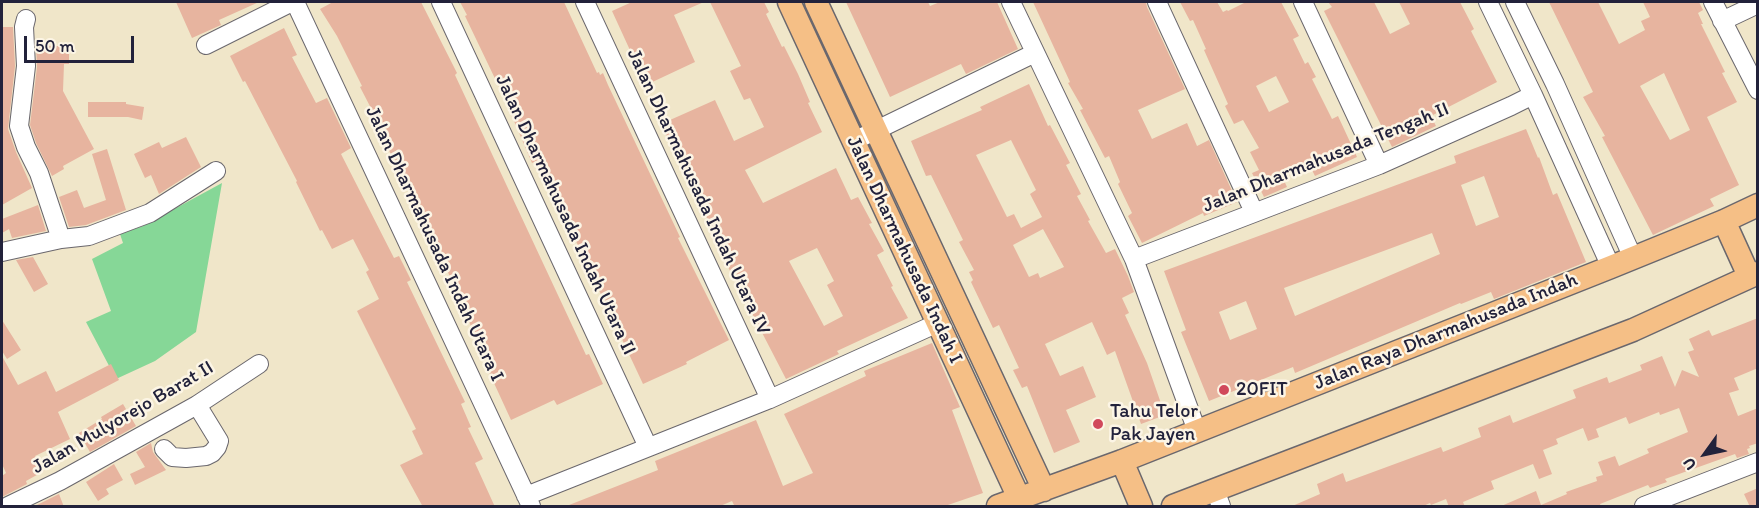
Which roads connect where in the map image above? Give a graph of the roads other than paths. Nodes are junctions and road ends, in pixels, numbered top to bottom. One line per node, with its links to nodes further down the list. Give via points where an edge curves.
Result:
1 (294, 2): 15 (street); 44 (street, Jalan Dharmahusada Indah Utara I)
2 (441, 2): 37 (street, Jalan Dharmahusada Indah Utara II)
3 (587, 2): 34 (street, Jalan Dharmahusada Indah Utara IV)
4 (789, 2): 20 (main road, Jalan Dharmahusada Indah I)
5 (816, 2): 19 (main road, Jalan Dharmahusada Indah I)
6 (1011, 2): 16 (street)
7 (1157, 2): 24 (street)
8 (1303, 2): 21 (street)
9 (1488, 2): 18 (street)
10 (1515, 2): 28 (street)
11 (1713, 2): 14 (street)
12 (1758, 4): 14 (street)
13 (26, 19): 26 (street, via 26,66 19,126)
14 (1722, 21): 17 (street)
15 (207, 45)
16 (1035, 53): 19 (street); 29 (street)
17 (1758, 90)
18 (1533, 95): 21 (street, Jalan Dharmahusada Tengah II); 30 (street)
19 (876, 130): 20 (street); 41 (main road, Jalan Dharmahusada Indah I)
20 (854, 141): 32 (main road, Jalan Dharmahusada Indah I)
21 (1379, 165): 24 (street, Jalan Dharmahusada Tengah II)
22 (216, 171): 26 (street, via 150,213 89,236)
23 (1758, 205): 25 (main road, Jalan Raya Dharmahusada Indah)
24 (1254, 212): 29 (street, Jalan Dharmahusada Tengah II)
25 (1724, 221): 28 (main road, Jalan Raya Dharmahusada Indah); 31 (main road)
26 (61, 239): 27 (street)
27 (2, 252)
28 (1633, 258): 30 (main road, Jalan Raya Dharmahusada Indah)
29 (1134, 259): 36 (street)
30 (1611, 267): 36 (main road, Jalan Raya Dharmahusada Indah)
31 (1754, 274): 43 (main road, via 1633,330)
32 (938, 323): 34 (street); 42 (main road, Jalan Dharmahusada Indah I)
33 (259, 364): 35 (street, Jalan Mulyorejo Barat II)
34 (770, 399): 37 (street)
35 (197, 405): 38 (street, via 219,441 217,447 206,456 186,458 172,457); 45 (street, Jalan Mulyorejo Barat II)
36 (1197, 431): 39 (main road, Jalan Raya Dharmahusada Indah)
37 (648, 447): 44 (street)
38 (164, 449)
39 (1122, 461): 41 (main road, Jalan Raya Dharmahusada Indah); 47 (main road)
40 (1758, 462): 49 (street)
41 (1044, 490): 42 (main road, Jalan Raya Dharmahusada Indah)
42 (1019, 498): 46 (main road, Jalan Raya Dharmahusada Indah)
43 (1218, 498): 48 (main road)
44 (529, 501)
45 (8, 507)
46 (998, 507)
47 (1141, 507)
48 (1173, 507)
49 (1644, 507)

